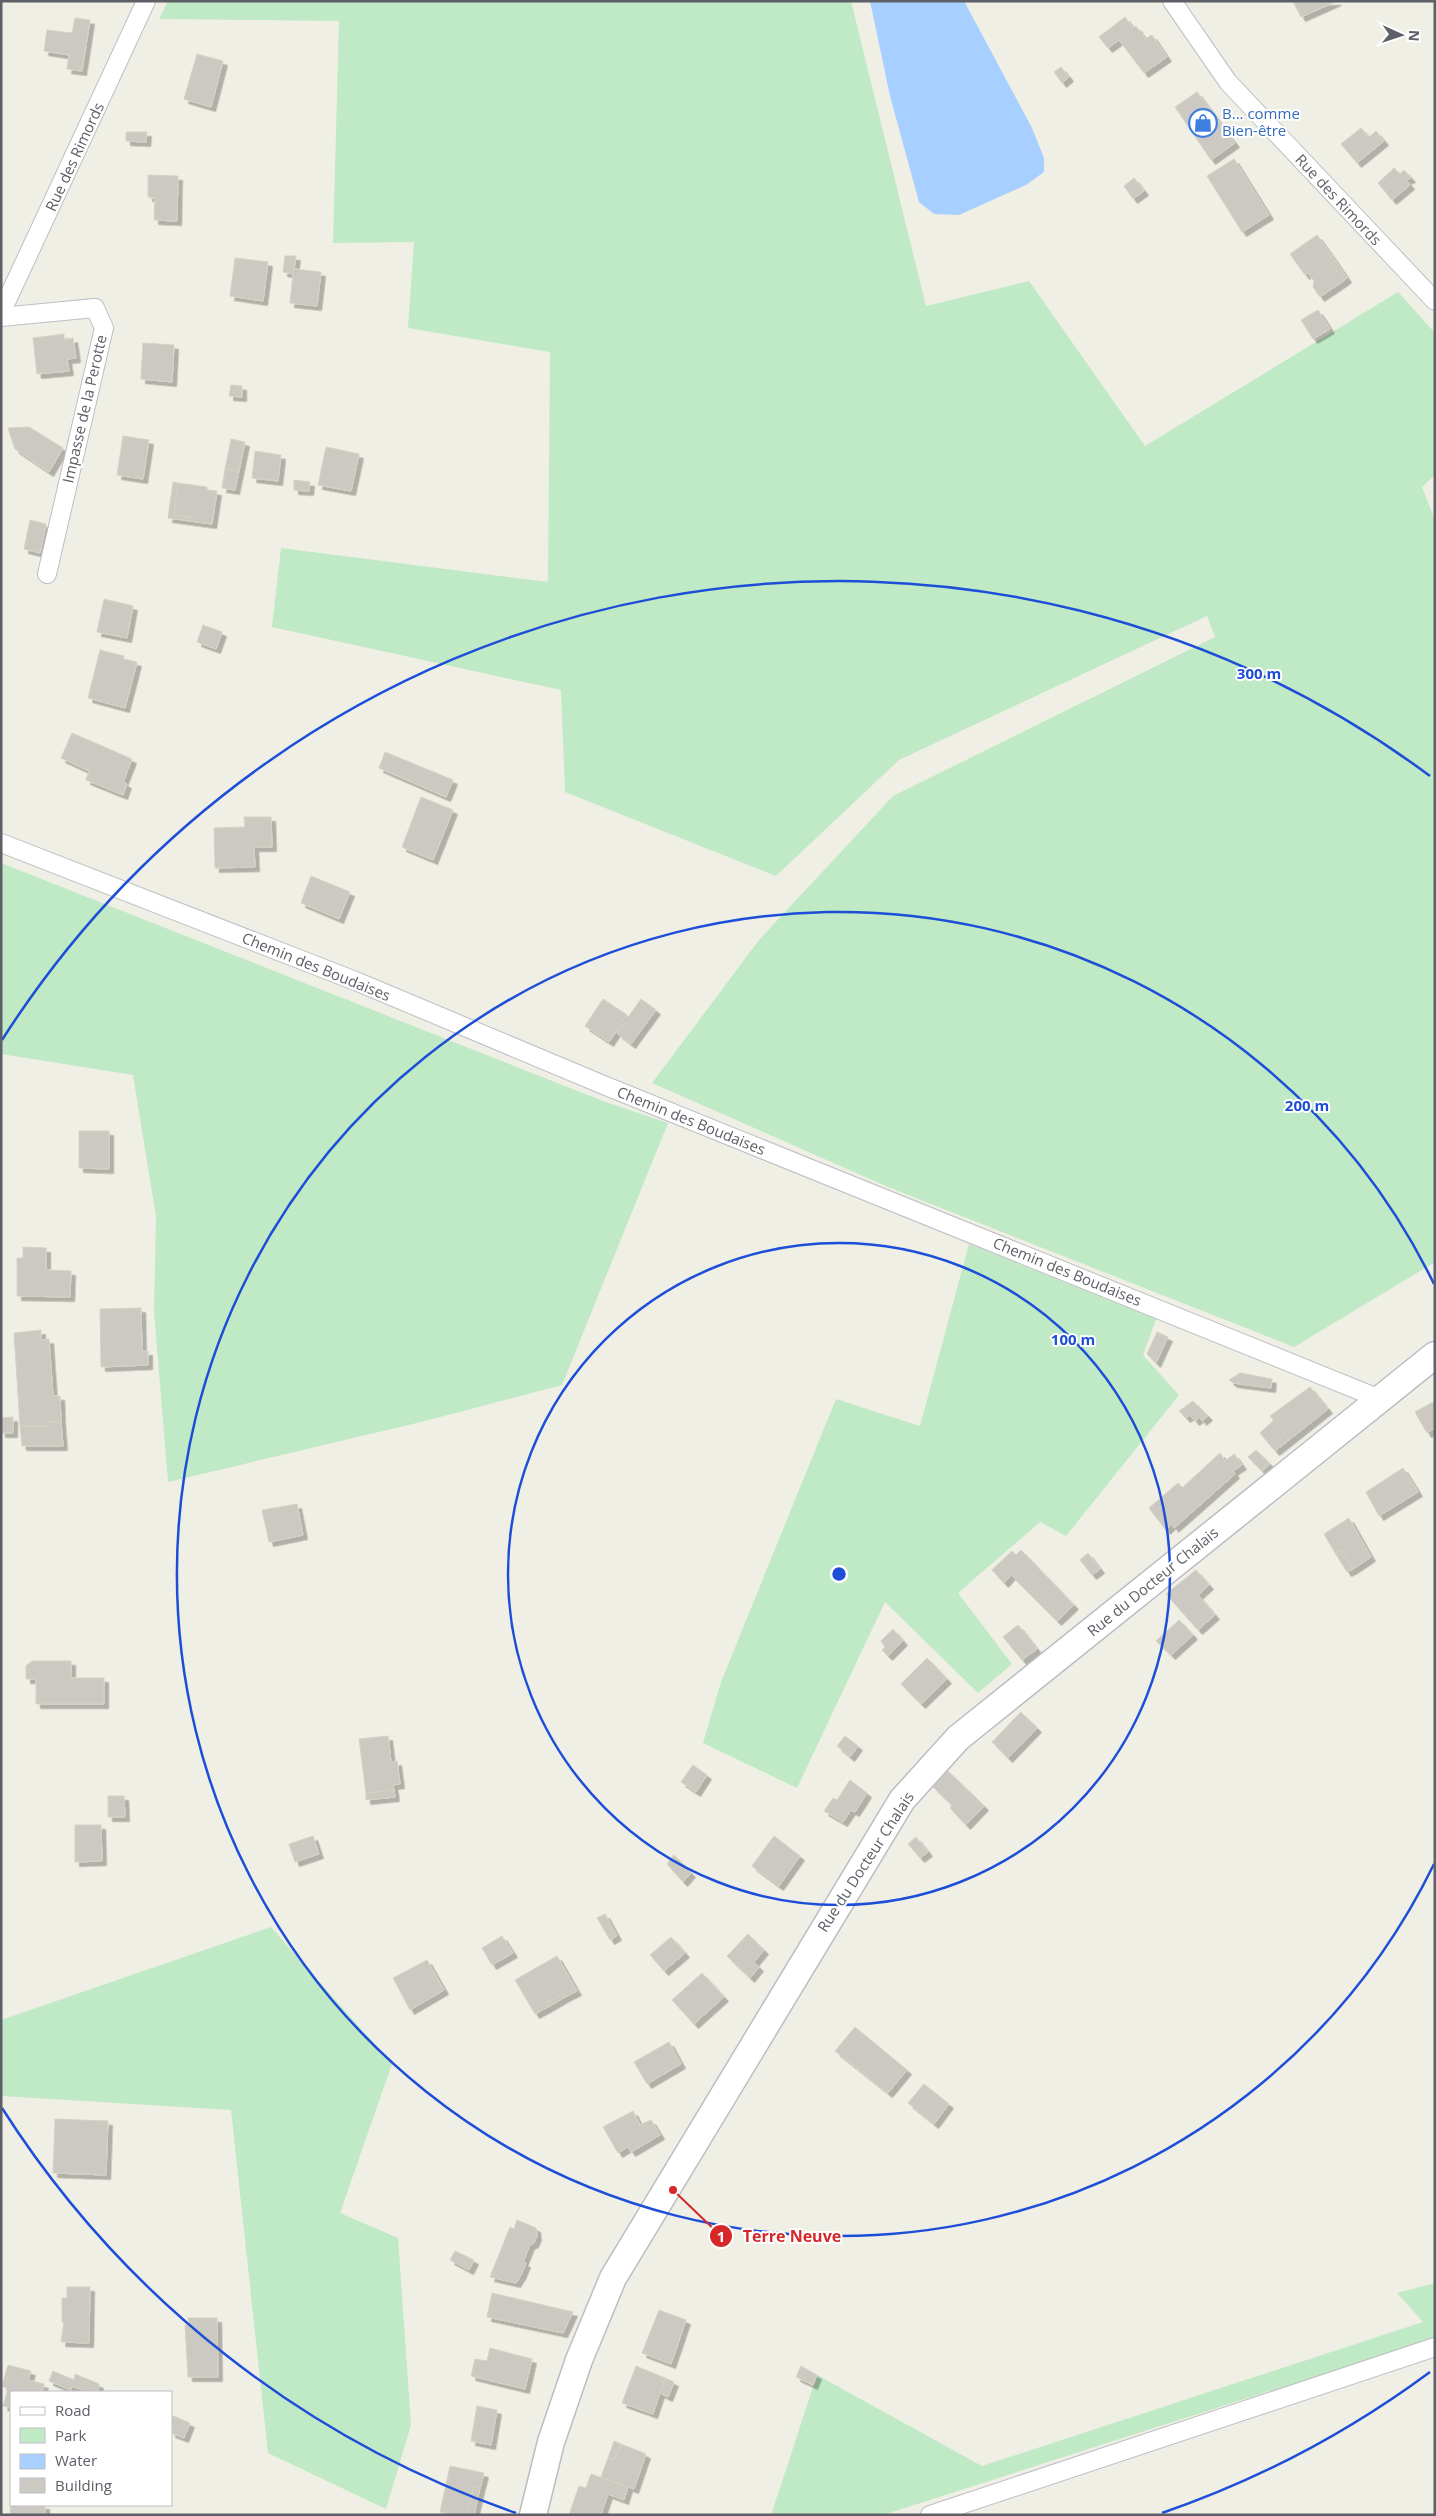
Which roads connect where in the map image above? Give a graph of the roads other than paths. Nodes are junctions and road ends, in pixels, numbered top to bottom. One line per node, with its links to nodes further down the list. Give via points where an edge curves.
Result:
1 (146, 1): 4 (street, Rue des Rimords)
2 (1172, 1): 3 (street, Rue des Rimords, via 1228,82)
3 (1435, 301)
4 (1, 315): 5 (street, Impasse de la Perotte, via 95,308 104,328)
5 (47, 574)
6 (1, 844): 8 (street, Chemin des Boudaises, via 358,982 601,1084)
7 (1435, 1354): 8 (main road, Rue du Docteur Chalais)
8 (1380, 1399): 10 (main road, Rue du Docteur Chalais, via 958,1738 902,1800 614,2278 579,2360 551,2442)
9 (1435, 2347): 11 (street)
10 (532, 2515)
11 (930, 2515)

